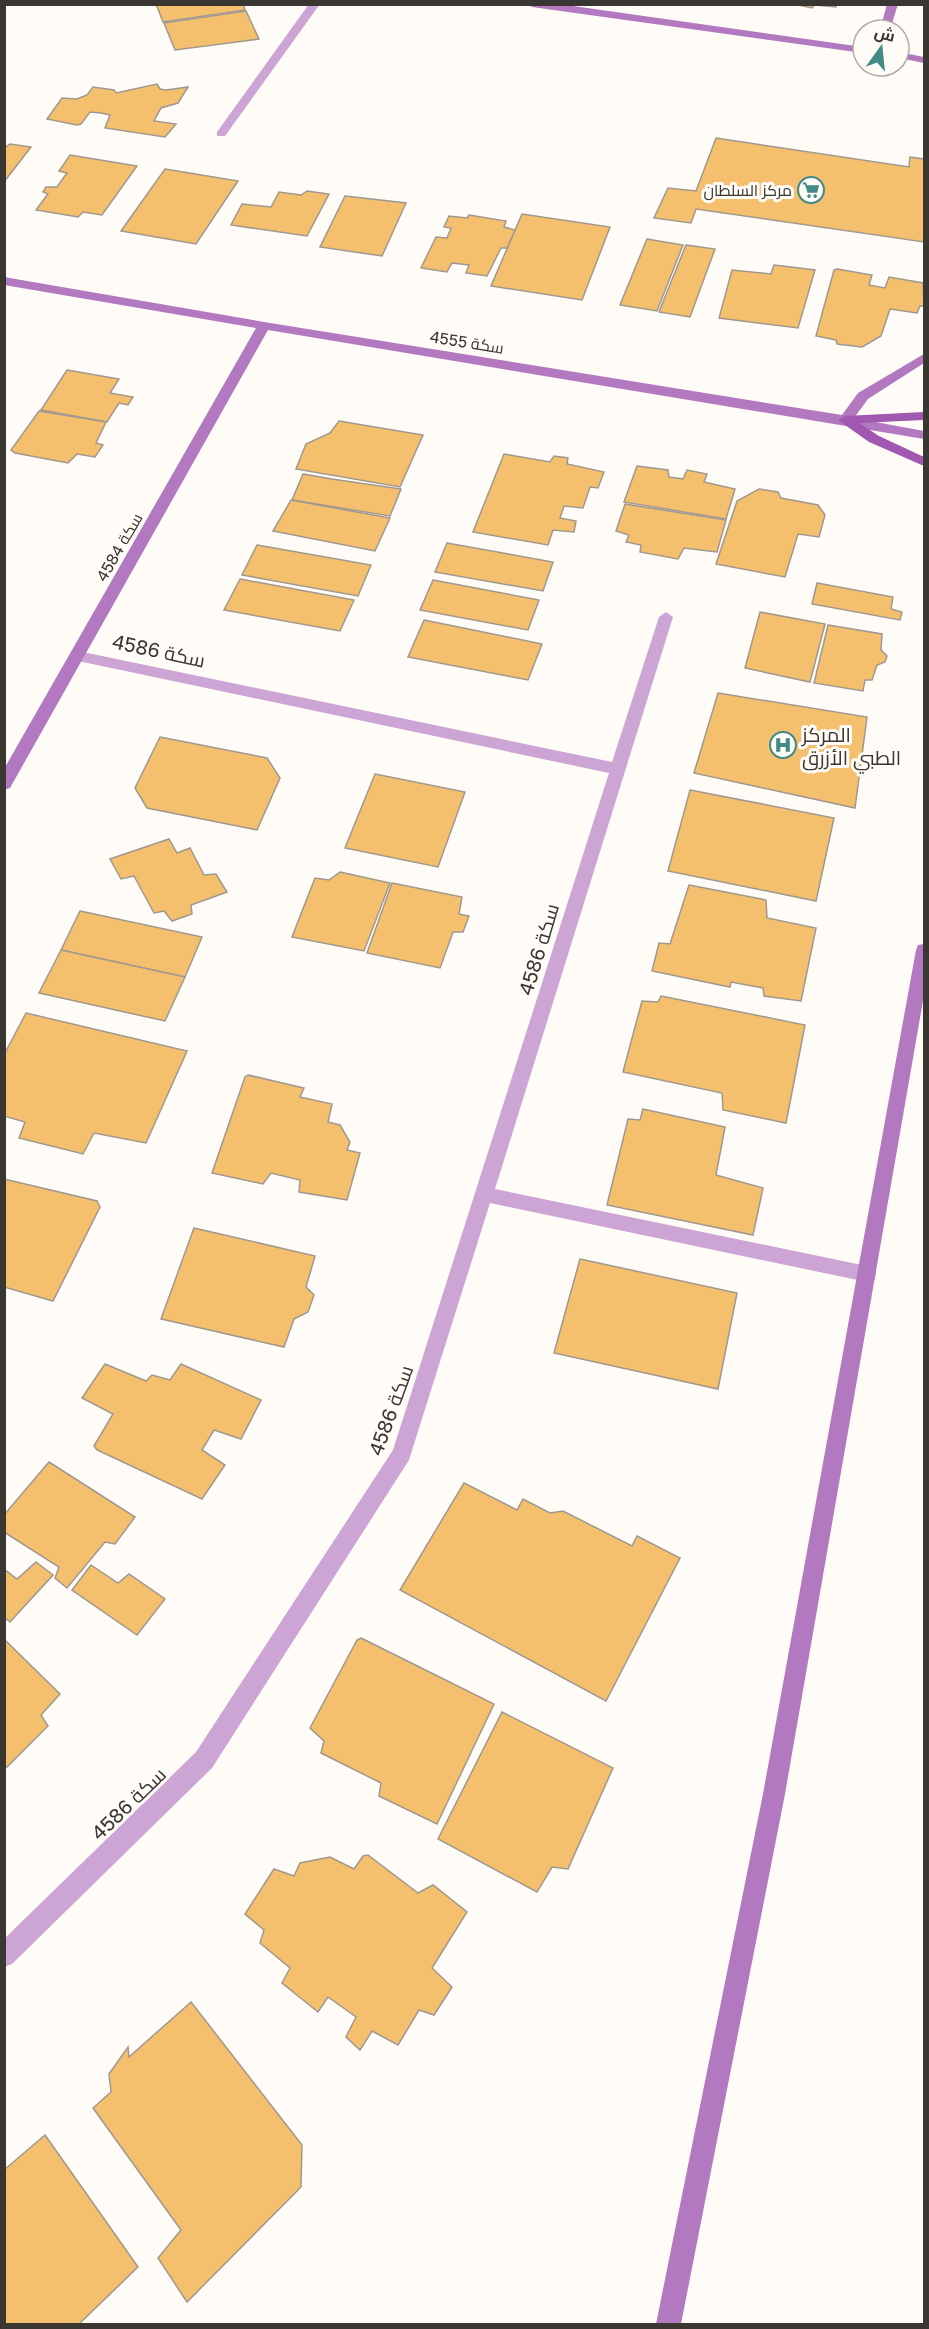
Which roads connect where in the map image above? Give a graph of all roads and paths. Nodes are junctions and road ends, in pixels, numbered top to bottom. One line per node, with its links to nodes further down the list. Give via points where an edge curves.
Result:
1 (315, 4): 4 (street)
2 (532, 4): 3 (street)
3 (851, 48)
4 (221, 134)
5 (4, 281): 6 (street, سكة 4555)
6 (264, 326): 9 (street, سكة 4555); 13 (street, سكة 4584)
7 (924, 358): 9 (street, via 863,396)
8 (924, 416): 9 (main road)
9 (845, 420): 10 (street, سكة 4555); 11 (main road, via 874,439)
10 (924, 435)
11 (924, 462)
12 (666, 617): 14 (street, سكة 4586)
13 (78, 656): 14 (street, سكة 4586); 15 (street, سكة 4584)
14 (618, 769): 17 (street, سكة 4586)
15 (4, 784)
16 (924, 950): 18 (street)
17 (484, 1194): 18 (street); 19 (street, سكة 4586, via 402,1454 204,1760)
18 (867, 1274): 20 (street, via 774,1794)
19 (4, 1956)
20 (668, 2325)

